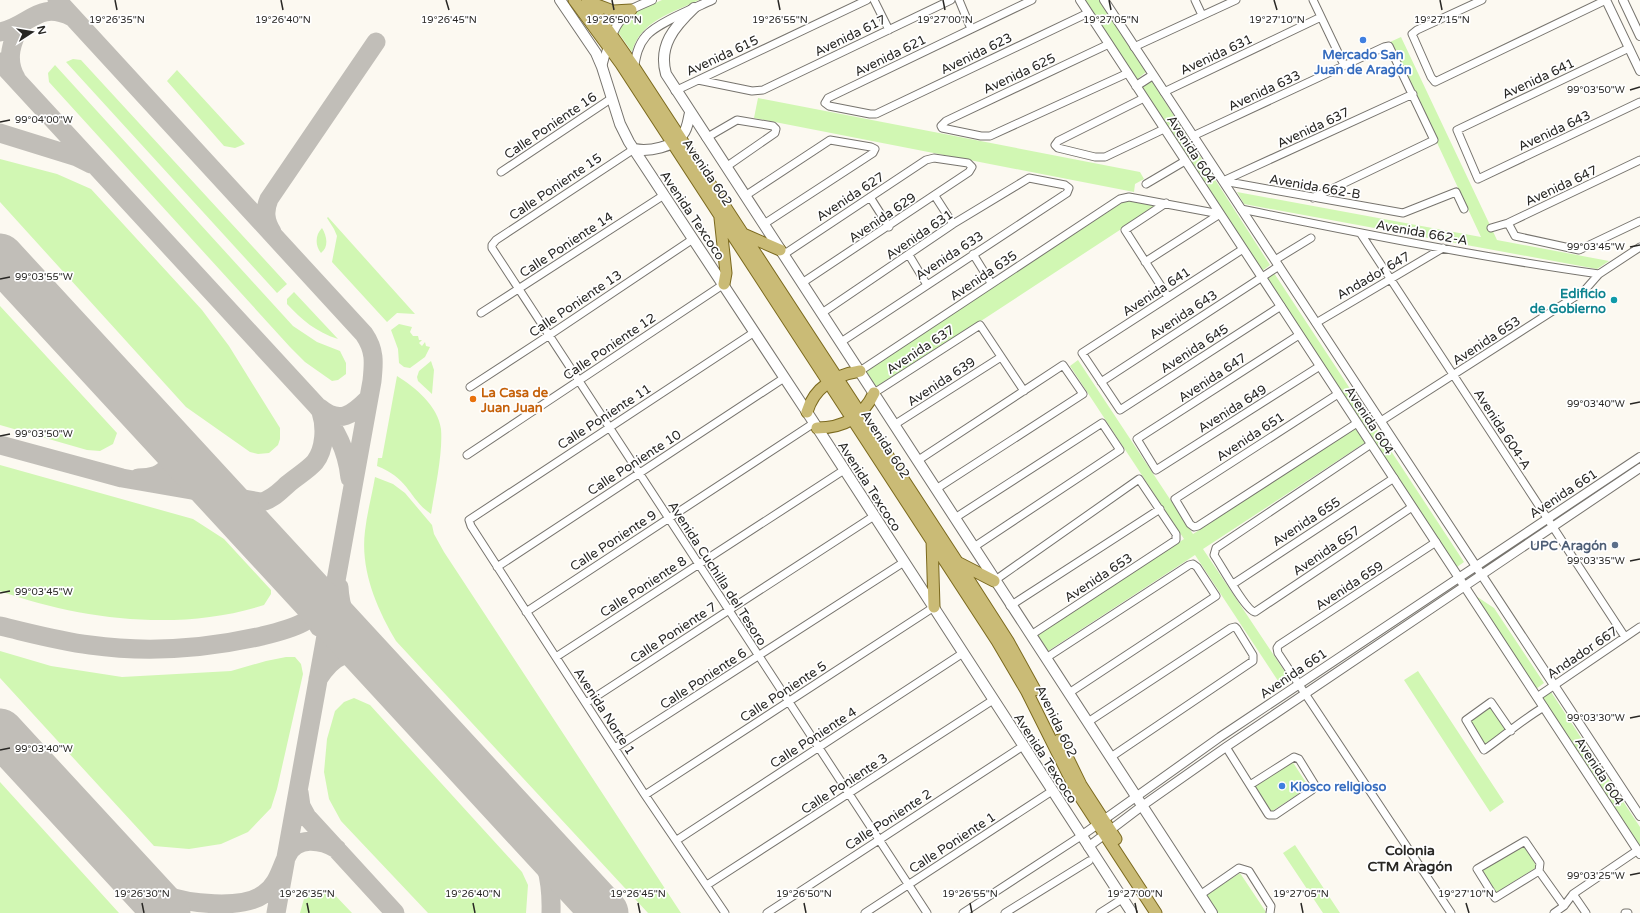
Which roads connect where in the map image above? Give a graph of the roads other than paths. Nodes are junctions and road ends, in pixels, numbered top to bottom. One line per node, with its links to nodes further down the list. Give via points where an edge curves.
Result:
1 (560, 0): 32 (main road, Avenida Texcoco, via 589,42)
2 (574, 0): 27 (main road, Avenida 602)
3 (587, 0): 20 (main road, via 613,12); 27 (main road, Avenida 602)
4 (652, 0): 20 (street)
5 (712, 0): 19 (street)
6 (867, 0): 37 (street, Avenida 615)
7 (874, 0): 25 (street)
8 (951, 0): 25 (street, Avenida 617)
9 (959, 0): 24 (street)
10 (1032, 0): 24 (street, Avenida 621)
11 (1080, 0): 21 (street, Avenida 604)
12 (1195, 0): 22 (street)
13 (1236, 0): 22 (street)
14 (1313, 0): 23 (street)
15 (1606, 0): 18 (street, via 1435,82 1412,34); 30 (street)
16 (1623, 0): 26 (street)
17 (1107, 1): 29 (street, Avenida 604)
18 (1479, 1)
19 (694, 8): 33 (street, via 646,35); 39 (main road, Avenida 602, via 673,32 664,51 666,74)
20 (631, 10): 27 (street, via 620,22)
21 (1088, 13): 28 (street, Avenida 604); 45 (street, Avenida 623, via 874,114 829,106)
22 (1202, 15): 29 (street)
23 (1321, 17): 31 (street); 40 (street, Avenida 631)
24 (971, 29): 45 (street, Avenida 621, via 828,98)
25 (889, 30): 37 (street, Avenida 617, via 758,91)
26 (1640, 36)
27 (610, 41): 32 (street); 33 (main road, Avenida 602); 50 (main road, Avenida 602)
28 (1109, 44): 35 (street, Avenida 604); 35 (street, Avenida 625, via 946,121 941,126 988,136)
29 (1134, 47): 36 (street, Avenida 604)
30 (1629, 48): 34 (street); 57 (street, Avenida 641, via 1457,130)
31 (1344, 65): 41 (street, Avenida 633, via 1389,46); 48 (street, Avenida 633)
32 (602, 67): 42 (main road, Avenida Texcoco)
33 (634, 67): 50 (main road, Avenida 602)
34 (1640, 71)
35 (1128, 73): 38 (street, Avenida 604)
36 (1153, 75): 38 (street); 40 (street, Avenida 604)
37 (698, 80): 39 (street, Avenida 615)
38 (1136, 86): 43 (street, Avenida 604)
39 (675, 91): 46 (main road, Avenida 602)
40 (1164, 92): 48 (street, Avenida 604)
41 (1413, 94): 58 (street, Avenida 637); 65 (street, via 1434,140)
42 (612, 98): 51 (main road, Avenida Texcoco, via 620,124); 56 (street, Calle Poniente 16)
43 (1144, 98): 47 (street, Avenida 604); 47 (street, via 1058,141 1055,145 1073,152 1105,157)
44 (1640, 102): 57 (street, Avenida 643)
45 (825, 103)
46 (690, 113): 49 (main road, Avenida 602); 50 (main road, via 687,126)
47 (1164, 129): 53 (street, Avenida 604)
48 (1193, 136): 58 (street, Avenida 604)
49 (706, 138): 54 (main road, Avenida 602); 54 (street, via 737,120 773,126 776,129 775,133)
50 (675, 140): 51 (main road, via 655,149); 70 (main road, Avenida 602); 77 (main road, Avenida 602)
51 (634, 149): 61 (main road, Avenida Texcoco); 81 (street, Calle Poniente 15)
52 (1640, 160): 72 (street, Avenida 647)
53 (1185, 161): 59 (street); 69 (street, Avenida 604)
54 (726, 166): 62 (main road, Avenida 602)
55 (972, 167): 63 (street, Avenida 627, via 968,163 931,158); 64 (street, Avenida 629, via 969,172)
56 (501, 172)
57 (1478, 179)
58 (1223, 181): 65 (street, Avenida 662-B); 67 (street, Avenida 604)
59 (1146, 184)
60 (1069, 188): 74 (street, Avenida 631, via 1065,184 1030,177); 86 (street, Avenida 633, via 1067,193)
61 (664, 195): 80 (main road, Avenida Texcoco); 97 (street, Calle Poniente 14)
62 (745, 196): 73 (main road, Avenida 602); 73 (street, via 832,140 875,149 873,153)
63 (870, 196): 75 (street); 85 (street, Avenida 627)
64 (935, 196): 74 (street); 75 (street, Avenida 629)
65 (1313, 198): 68 (street, Avenida 662-B, via 1403,213 1456,192)
66 (1166, 203): 69 (street); 88 (street, via 1126,229); 94 (street, Avenida 635, via 1129,197 1120,199)
67 (1241, 209): 78 (street, Avenida 662-A); 89 (street, Avenida 604)
68 (1464, 209)
69 (1220, 214): 84 (street, Avenida 604); 88 (street)
70 (720, 216): 95 (main road, via 726,273); 112 (main road, Avenida 602)
71 (1640, 221): 72 (street, via 1579,250 1515,236)
72 (1508, 223): 76 (street, Avenida 647)
73 (764, 224): 85 (main road, Avenida 602)
74 (953, 224): 87 (street, Avenida 631)
75 (889, 227): 93 (street, Avenida 629)
76 (1491, 228)
77 (741, 233): 85 (main road); 112 (main road, Avenida 602)
78 (1361, 234): 82 (street, Avenida 662-A); 92 (street, Avenida 604-A)
79 (1311, 238): 89 (street, Avenida 643)
80 (693, 239): 95 (main road, Avenida Texcoco); 105 (street, Calle Poniente 13)
81 (492, 245): 97 (street, Avenida Cuchilla del Tesoro)
82 (1443, 248): 90 (street, Avenida 662-A); 92 (street, Andador 647)
83 (1640, 248): 90 (street, Avenida 653)
84 (1243, 249): 91 (street, Avenida 604); 98 (street, Avenida 641)
85 (782, 252): 93 (main road, Avenida 602)
86 (973, 254): 94 (street); 96 (street, Avenida 633)
87 (909, 256): 96 (street); 100 (street, Avenida 631)
88 (1145, 262): 98 (street)
89 (1277, 263): 91 (street, Avenida 643); 102 (street, Avenida 604)
90 (1599, 274): 110 (street, Avenida 653, via 1584,291)
91 (1262, 277): 99 (street, Avenida 604); 114 (street, Avenida 643)
92 (1391, 279): 102 (street, Andador 647); 110 (street, Avenida 604-A)
93 (802, 283): 100 (main road, Avenida 602)
94 (991, 283): 109 (street, Avenida 635)
95 (724, 284): 103 (main road, Avenida Texcoco); 113 (street, Calle Poniente 12)
96 (927, 285): 106 (street, Avenida 633)
97 (518, 290): 101 (street, Calle Poniente 14); 105 (street, Avenida Cuchilla del Tesoro)
98 (1168, 297): 114 (street, Avenida 641, via 1082,353)
99 (1281, 306): 104 (street, Avenida 604); 114 (street, Avenida 645, via 1120,410)
100 (822, 313): 106 (main road, Avenida 602)
101 (481, 314)
102 (1316, 323): 121 (street, Avenida 604)
103 (753, 333): 111 (main road, Avenida Texcoco); 124 (street, Calle Poniente 11)
104 (1299, 335): 108 (street, Avenida 604); 132 (street, Avenida 647, via 1137,439)
105 (548, 336): 113 (street, Avenida Cuchilla del Tesoro); 115 (street, Calle Poniente 13)
106 (841, 342): 109 (main road, Avenida 602)
107 (1001, 357): 116 (street); 117 (street, Avenida 637, via 980,325); 125 (street, Avenida 639)
108 (1320, 366): 118 (street, Avenida 604); 132 (street, Avenida 649)
109 (860, 372): 112 (main road); 117 (main road, Avenida 602)
110 (1453, 374): 121 (street, Avenida 653); 142 (street, Avenida 604-A)
111 (784, 378): 119 (main road, Avenida Texcoco); 133 (street, Calle Poniente 10)
112 (833, 380): 119 (main road, via 813,396); 120 (main road, Avenida 602)
113 (578, 382): 124 (street, Avenida Cuchilla del Tesoro); 127 (street, Calle Poniente 12)
114 (1101, 382)
115 (470, 387)
116 (1024, 391): 129 (street); 135 (street, via 1063,365 1083,394)
117 (874, 393): 120 (main road, via 867,406); 125 (main road, Avenida 602)
118 (1338, 394): 122 (street, Avenida 604); 122 (street, Avenida 651, via 1175,499 1194,527 1198,526)
119 (807, 412): 123 (main road, Avenida Texcoco)
120 (856, 416): 123 (main road, via 836,426); 146 (main road, Avenida 602); 150 (main road, Avenida 602)
121 (1380, 421): 152 (street, Avenida 604)
122 (1357, 423): 126 (street, Avenida 604)
123 (815, 425): 131 (main road, Avenida Texcoco); 143 (street, Calle Poniente 9)
124 (609, 426): 133 (street, Avenida Cuchilla del Tesoro); 144 (street, Calle Poniente 11)
125 (894, 426): 129 (main road, Avenida 602)
126 (1371, 444): 134 (street, Avenida 604); 157 (street, via 1214,551)
127 (467, 455)
128 (1640, 457): 136 (street, Avenida 661)
129 (917, 461): 135 (main road, Avenida 602)
130 (1640, 468): 139 (street, Avenida 661)
131 (844, 470): 140 (main road, Avenida Texcoco); 151 (street, Calle Poniente 8)
132 (1156, 470)
133 (639, 473): 143 (street, Avenida Cuchilla del Tesoro); 153 (street, Calle Poniente 10)
134 (1394, 478): 137 (street, Avenida 604); 157 (street, Avenida 655)
135 (936, 489): 141 (main road, Avenida 602)
136 (1573, 502): 139 (street); 142 (street, Avenida 661)
137 (1412, 507): 147 (street, Avenida 604); 157 (street, Avenida 657, via 1257,611 1253,612)
138 (1160, 509): 156 (street, via 1139,479); 159 (street); 164 (street, Avenida 653, via 1178,537 1176,540)
139 (1578, 509): 145 (street, Avenida 661)
140 (874, 516): 149 (main road, Avenida Texcoco); 161 (street, Calle Poniente 7)
141 (955, 518): 148 (main road, Avenida 602); 148 (street, via 1102,423 1120,450)
142 (1547, 518): 145 (street, Avenida 604-A); 152 (street, Avenida 661)
143 (668, 519): 151 (street, Avenida Cuchilla del Tesoro); 162 (street, Calle Poniente 9)
144 (469, 520): 153 (street, Avenida Norte 1)
145 (1552, 526): 154 (street, Avenida 661); 165 (street, Avenida 604-A)
146 (932, 539): 160 (main road); 193 (main road, Avenida 602, via 1013,665 1077,792)
147 (1436, 542): 155 (street, Avenida 604); 170 (street, Avenida 659, via 1279,645 1277,648)
148 (974, 547): 156 (main road, Avenida 602)
149 (904, 562): 160 (main road, Avenida Texcoco); 167 (street, Calle Poniente 6)
150 (958, 563): 156 (main road); 193 (main road, Avenida 602, via 1021,663)
151 (698, 565): 161 (street, Avenida Cuchilla del Tesoro); 168 (street, Calle Poniente 8)
152 (1475, 566): 154 (street, Avenida 604); 155 (street, Avenida 661)
153 (497, 567): 162 (street, Avenida Norte 1)
154 (1482, 575): 158 (street, Avenida 661); 171 (street, Avenida 604)
155 (1458, 577): 158 (street, Avenida 604); 170 (street, Avenida 661)
156 (994, 581): 159 (main road, Avenida 602)
157 (1233, 584)
158 (1465, 587): 173 (street, Avenida 661); 174 (street, Avenida 604)
159 (1010, 606): 164 (main road, Avenida 602)
160 (934, 607): 166 (main road, Avenida Texcoco); 176 (street, Calle Poniente 5)
161 (728, 611): 167 (street, Avenida Cuchilla del Tesoro); 177 (street, Calle Poniente 7)
162 (526, 612): 168 (street, Avenida Norte 1)
163 (1639, 630): 165 (street, Andador 667)
164 (1031, 635): 169 (main road, Avenida 602)
165 (1625, 637): 171 (street, Andador 667)
166 (963, 653): 175 (main road, Avenida Texcoco); 182 (street, Calle Poniente 4)
167 (758, 656): 176 (street, Avenida Cuchilla del Tesoro); 184 (street, Calle Poniente 6)
168 (556, 657): 177 (street, Avenida Norte 1)
169 (1046, 658): 172 (main road, Avenida 602); 172 (street, via 1188,565 1194,564 1197,567 1216,596)
170 (1299, 684): 173 (street); 190 (street, Avenida 661)
171 (1554, 685): 174 (street, Andador 667); 192 (street, Avenida 604)
172 (1069, 693): 179 (main road, Avenida 602)
173 (1306, 694): 183 (street, Avenida 661); 220 (street)
174 (1537, 697): 178 (street, Avenida 604)
175 (993, 700): 181 (main road, Avenida Texcoco); 188 (street, Calle Poniente 3)
176 (788, 702): 182 (street, Avenida Cuchilla del Tesoro); 189 (street, Calle Poniente 5)
177 (586, 703): 184 (street, Avenida Norte 1)
178 (1544, 707): 180 (street); 199 (street, Avenida 604)
179 (1088, 722): 185 (main road, Avenida 602); 185 (street, via 1234,627 1254,659)
180 (1511, 731): 180 (street, via 1491,702 1466,720 1484,750)
181 (1023, 746): 187 (main road, Avenida Texcoco); 196 (street, Calle Poniente 2)
182 (818, 747): 188 (street, Avenida Cuchilla del Tesoro); 197 (street, Calle Poniente 4)
183 (1226, 747): 186 (street); 191 (street, Avenida 661)
184 (616, 748): 189 (street, Avenida Norte 1)
185 (1111, 757): 190 (main road, Avenida 602)
186 (1250, 785): 186 (street, via 1294,757 1299,759 1314,785 1312,790 1271,816)
187 (1052, 791): 195 (main road, Avenida Texcoco); 202 (street, Calle Poniente 1)
188 (849, 794): 196 (street, Avenida Cuchilla del Tesoro); 203 (street, Calle Poniente 3)
189 (646, 795): 197 (street, Avenida Norte 1)
190 (1136, 796): 191 (main road, Avenida 602); 193 (street, Avenida 661)
191 (1142, 806): 194 (street, Avenida 661); 205 (main road, Avenida 602)
192 (1640, 816)
193 (1101, 823): 194 (main road, Avenida 602); 195 (street, Avenida 661)
194 (1108, 833): 198 (street, Avenida 661); 216 (main road, Avenida 602); 217 (main road, Avenida 602)
195 (1081, 836): 198 (main road, Avenida Texcoco); 212 (street, Avenida 661)
196 (878, 839): 202 (street, Avenida Cuchilla del Tesoro); 209 (street, Calle Poniente 2)
197 (677, 840): 203 (street, Avenida Norte 1)
198 (1088, 847): 206 (main road, Avenida Texcoco)
199 (1639, 852): 204 (street)
200 (1089, 861): 213 (street)
201 (1539, 871): 201 (street, via 1495,898 1477,869 1525,841 1540,863); 207 (street)
202 (908, 885): 210 (street, Calle Poniente 1); 211 (street, Avenida Cuchilla del Tesoro)
203 (707, 886): 208 (street, Avenida Norte 1)
204 (1573, 894): 207 (street); 222 (street)
205 (1200, 895): 218 (main road, Avenida 602); 219 (street, via 1239,868 1249,871 1271,906)
206 (1122, 899): 214 (street); 215 (main road, Avenida Texcoco)
207 (1564, 906): 221 (street)
208 (725, 913)
209 (767, 913)
210 (865, 913)
211 (926, 913)
212 (963, 913)
213 (1005, 913)
214 (1100, 913)
215 (1132, 913)
216 (1156, 913)
217 (1165, 913)
218 (1212, 913)
219 (1270, 913)
220 (1451, 913)
221 (1554, 913)
222 (1586, 913)
223 (1625, 913): 224 (street)
224 (1628, 913)

